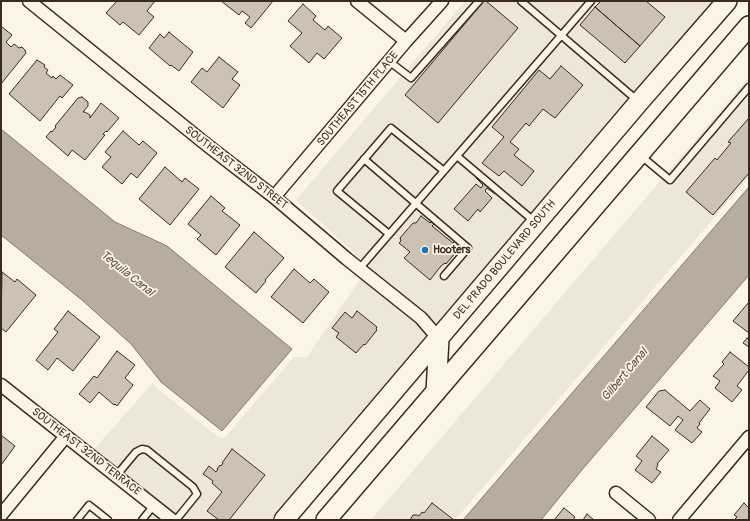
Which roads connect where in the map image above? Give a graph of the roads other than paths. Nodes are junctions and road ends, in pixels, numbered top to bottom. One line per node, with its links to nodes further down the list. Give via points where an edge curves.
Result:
1 (29, 1): 18 (street, SOUTHEAST 32ND STREET)
2 (357, 1): 10 (street)
3 (442, 1): 10 (street, SOUTHEAST 15TH PLACE)
4 (479, 1): 11 (lane, via 411,78)
5 (521, 1): 9 (lane)
6 (591, 1): 9 (lane)
7 (727, 1): 13 (main road, DEL PRADO BOULEVARD SOUTH)
8 (749, 26): 14 (main road)
9 (562, 35): 13 (lane); 15 (lane)
10 (406, 41): 11 (street, SOUTHEAST 15TH PLACE)
11 (390, 62): 18 (street, SOUTHEAST 15TH PLACE)
12 (749, 86): 14 (lane, via 670,180)
13 (639, 102): 20 (main road, DEL PRADO BOULEVARD SOUTH)
14 (639, 154): 26 (main road)
15 (457, 156): 17 (lane); 20 (lane)
16 (364, 159): 17 (lane, via 391,128); 19 (lane); 21 (lane, via 338,191)
17 (444, 171): 19 (lane)
18 (274, 197): 22 (street, SOUTHEAST 32ND STREET)
19 (416, 204): 21 (lane); 23 (lane, via 468,248)
20 (537, 223): 24 (main road, DEL PRADO BOULEVARD SOUTH)
21 (389, 234): 22 (lane)
22 (359, 269): 24 (street, SOUTHEAST 32ND STREET, via 421,318)
23 (444, 276)
24 (439, 339): 26 (main road); 38 (main road, DEL PRADO BOULEVARD SOUTH)
25 (1, 385): 27 (street, SOUTHEAST 32ND TERRACE)
26 (436, 392): 39 (main road)
27 (66, 436): 29 (street, SOUTHEAST 32ND TERRACE); 32 (street)
28 (749, 437): 41 (street)
29 (116, 476): 31 (street, SOUTHEAST 32ND TERRACE); 37 (lane, via 136,452 147,450 193,486 197,494)
30 (616, 493): 40 (street)
31 (154, 505): 35 (lane); 36 (street, SOUTHEAST 32ND TERRACE)
32 (1, 515)
33 (76, 520): 34 (lane, via 89,505)
34 (108, 520)
35 (142, 520)
36 (172, 520)
37 (176, 520)
38 (284, 520)
39 (326, 520)
40 (649, 520)
41 (679, 520)

